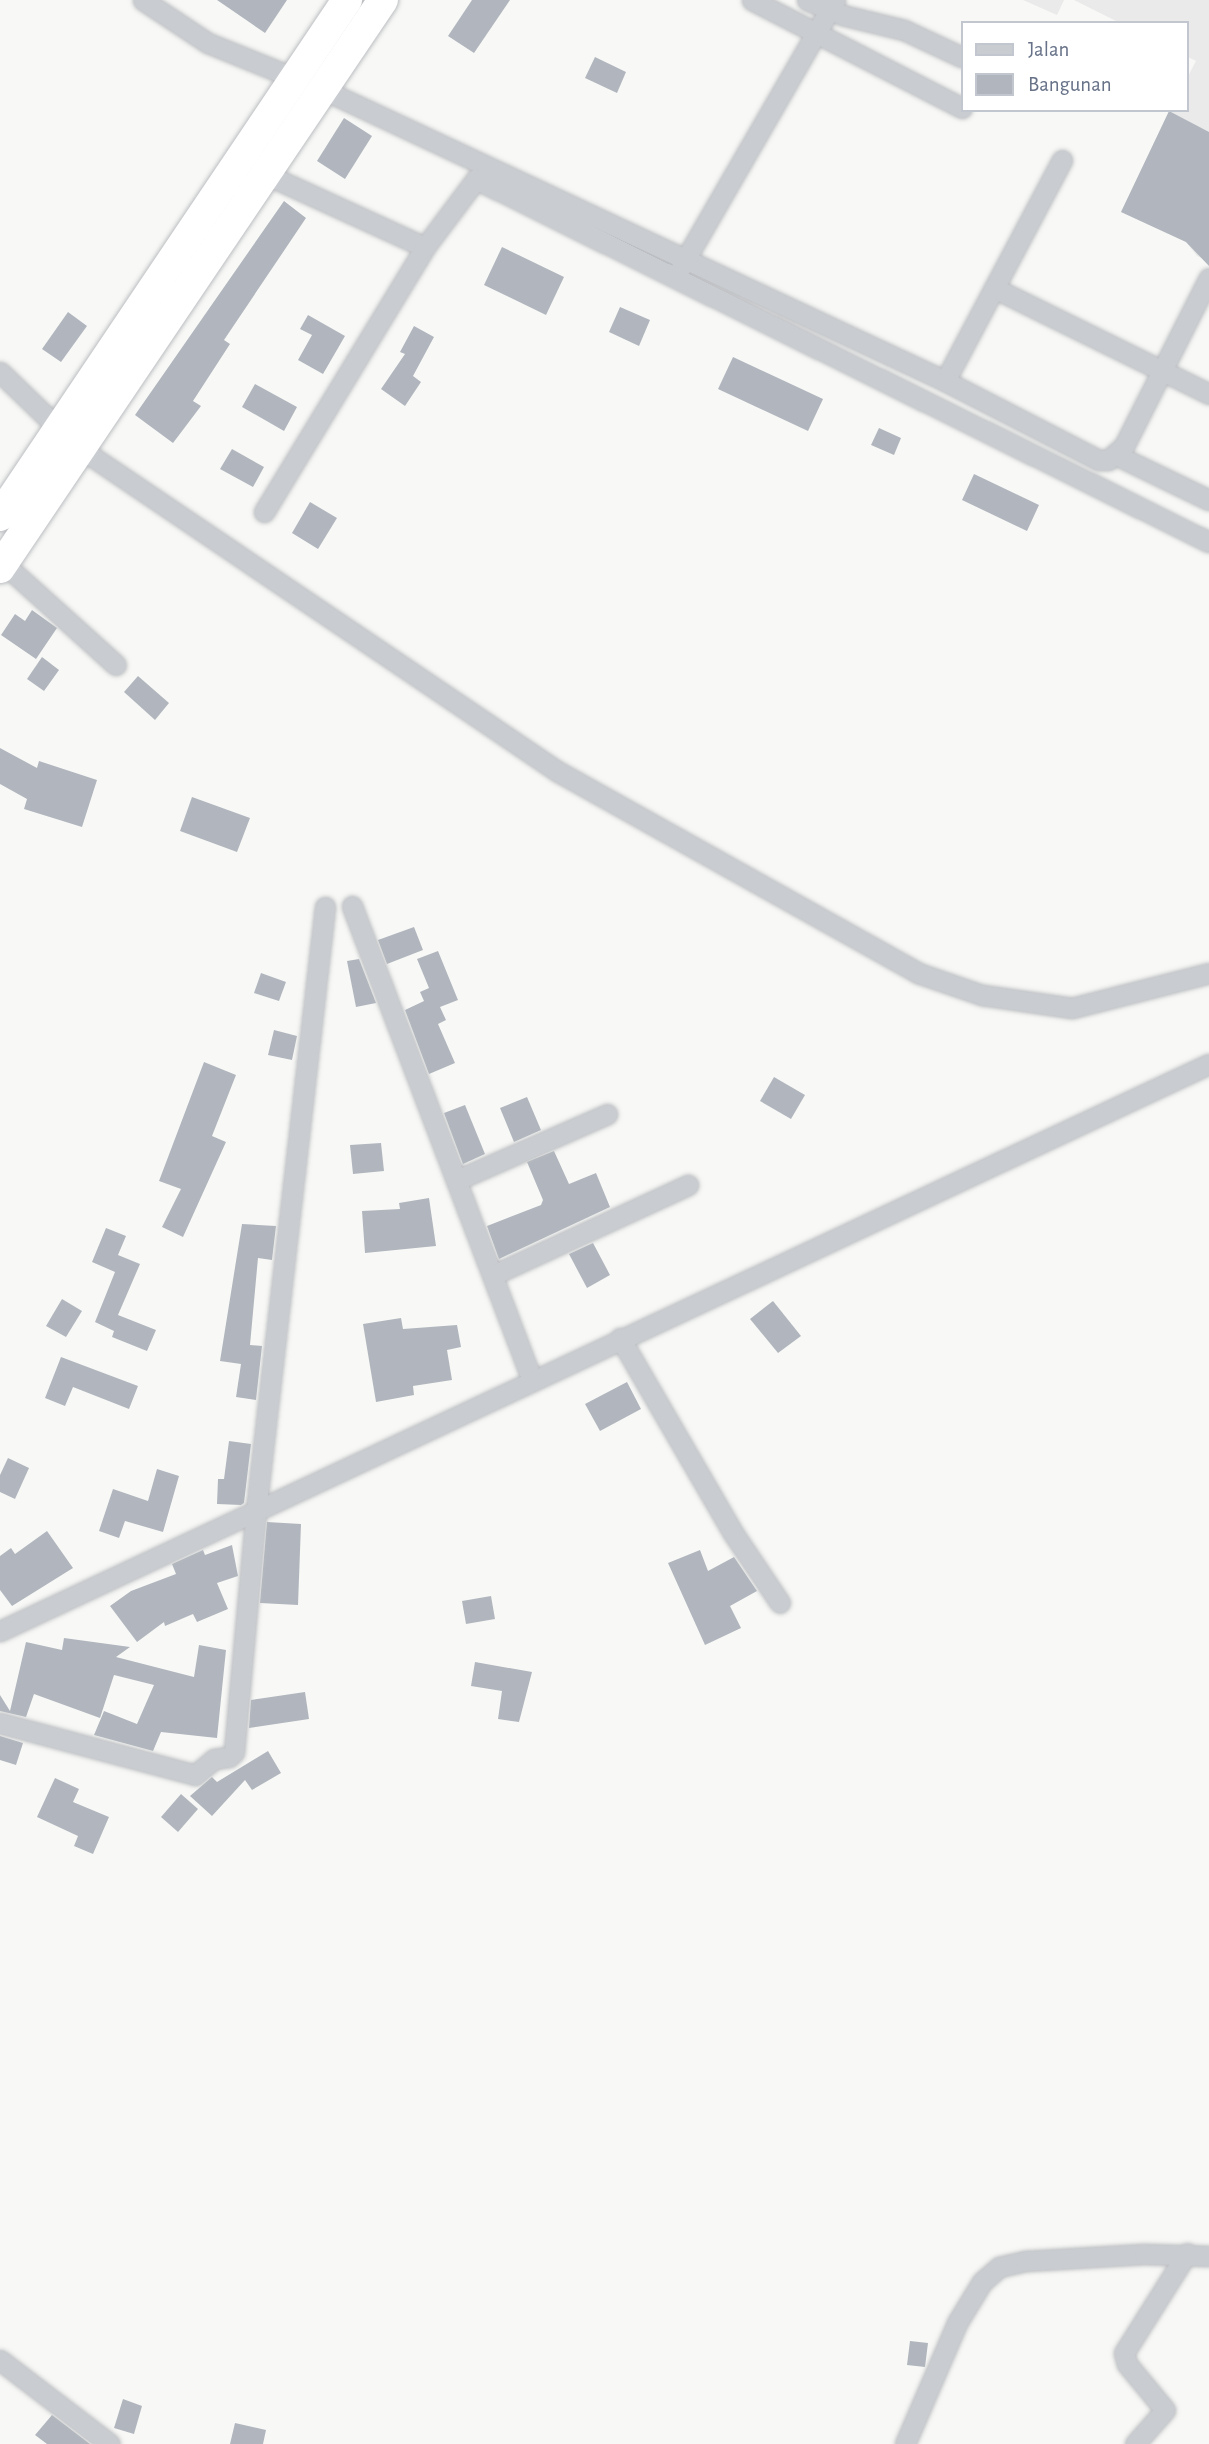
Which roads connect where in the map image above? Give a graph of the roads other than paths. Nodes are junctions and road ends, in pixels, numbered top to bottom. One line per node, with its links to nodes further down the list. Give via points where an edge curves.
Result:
1 (143, 0): 9 (street, via 208,43)
2 (347, 0): 9 (highway)
3 (383, 0): 10 (highway)
4 (752, 0): 7 (street)
5 (807, 0): 6 (street)
6 (833, 5): 7 (street); 8 (street)
7 (816, 35): 11 (street); 15 (street)
8 (960, 56)
9 (291, 79): 10 (street); 18 (highway)
10 (322, 89): 13 (highway); 15 (street)
11 (960, 107)
12 (1062, 160): 19 (street)
13 (263, 173): 14 (street); 18 (highway)
14 (425, 247): 16 (street, via 475,179); 27 (street)
15 (686, 258): 16 (street); 22 (street)
16 (676, 278): 29 (street)
17 (1209, 278): 20 (street)
18 (168, 288): 24 (highway)
19 (994, 288): 20 (street); 22 (street)
20 (1162, 371): 23 (street); 25 (street)
21 (0, 372): 24 (street)
22 (944, 381): 25 (street, via 1099,460)
23 (1209, 394)
24 (67, 438): 28 (highway); 30 (highway); 34 (street, via 557,771 918,973 982,995 1072,1007)
25 (1116, 455): 26 (street)
26 (1209, 500)
27 (264, 512)
28 (0, 516)
29 (1209, 542)
30 (2, 566): 31 (street)
31 (116, 665)
32 (352, 906): 37 (street)
33 (325, 907): 42 (street)
34 (1209, 973)
35 (1209, 1064): 40 (street)
36 (607, 1114): 37 (street)
37 (457, 1180): 39 (street)
38 (688, 1185): 39 (street)
39 (493, 1276): 41 (street)
40 (620, 1338): 41 (street); 43 (street, via 733,1533)
41 (533, 1380): 42 (street)
42 (256, 1510): 44 (street); 45 (street, via 233,1755 214,1759 195,1775)
43 (780, 1604)
44 (2, 1628)
45 (0, 1723)
46 (1186, 2253): 47 (street); 50 (street, via 1025,2261 999,2267 982,2282 957,2323); 51 (street, via 1124,2353 1126,2364 1165,2410)
47 (1209, 2256)
48 (0, 2360): 49 (street)
49 (110, 2444)
50 (905, 2444)
51 (1135, 2444)

